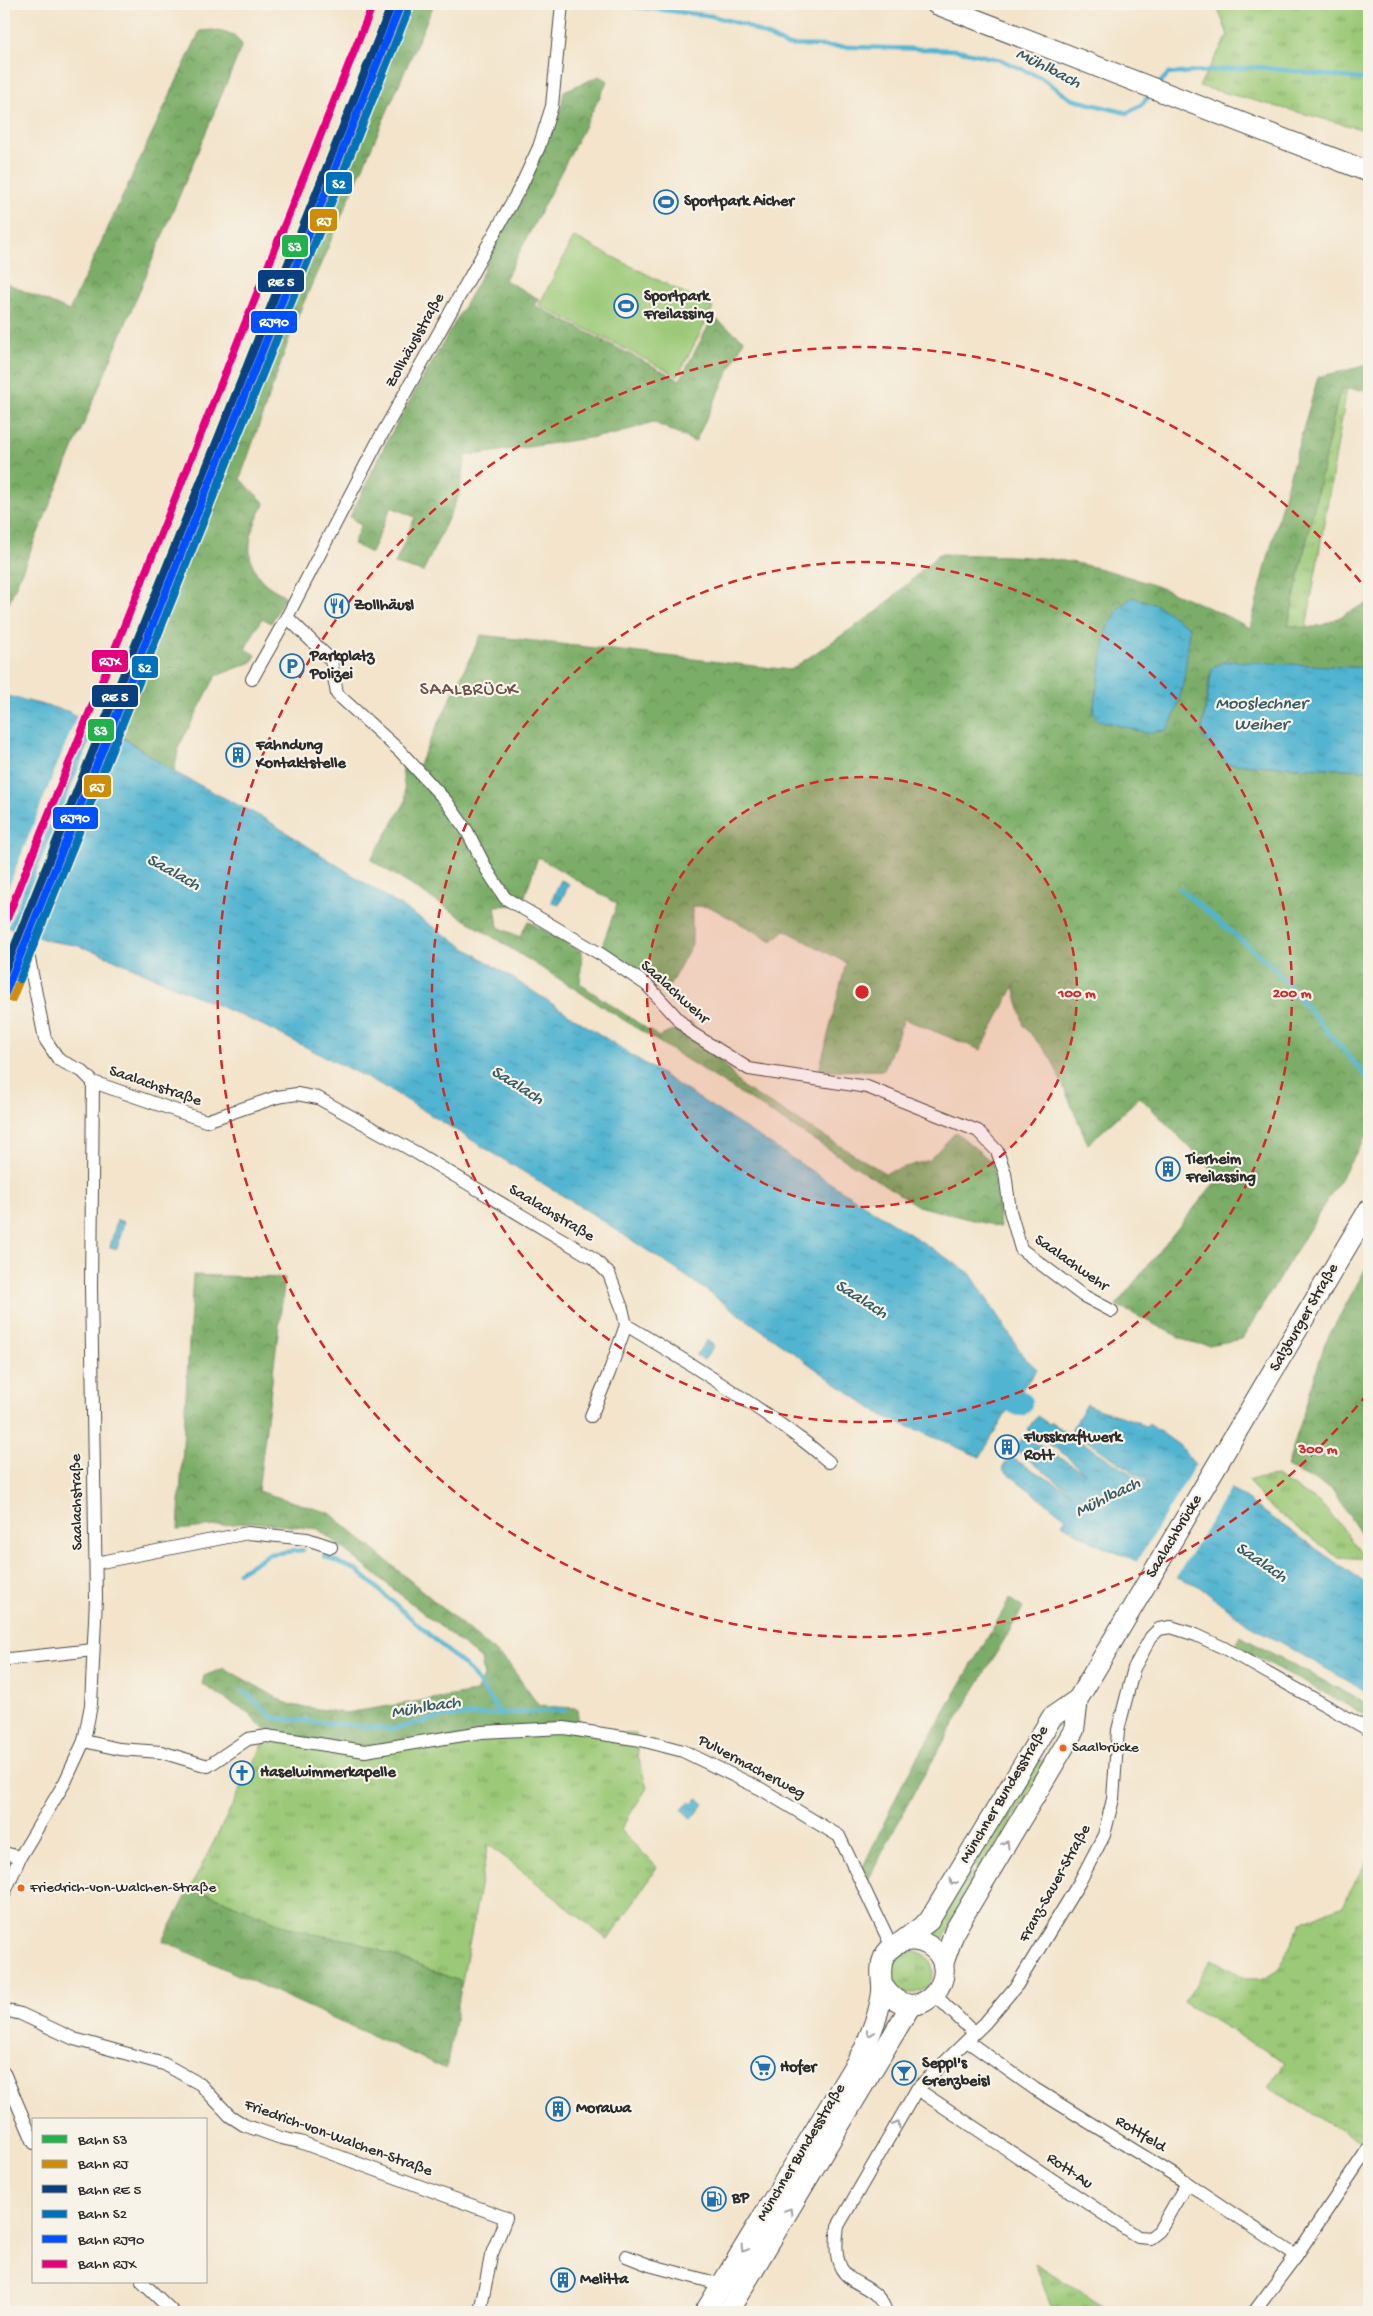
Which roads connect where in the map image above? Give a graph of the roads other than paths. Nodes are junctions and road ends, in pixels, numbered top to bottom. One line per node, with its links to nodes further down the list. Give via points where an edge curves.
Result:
1 (562, 4): 4 (street, Zollhäuslstraße, via 552,106 539,147 521,186 376,445)
2 (936, 4): 3 (main road)
3 (1369, 172)
4 (287, 617): 5 (street, Zollhäuslstraße); 9 (street, Saalachwehr, via 331,660 337,694 400,751 446,801 505,898 647,985 690,1032 749,1069 867,1087 978,1131 997,1151 1005,1173 1010,1211 1021,1249 1082,1295)
5 (252, 678)
6 (4, 950): 7 (street, via 29,959 45,1039 59,1060 82,1071)
7 (93, 1082): 10 (street, Saalachstraße, via 206,1122 278,1097 296,1094 318,1098 593,1258 609,1274); 15 (street, Saalachstraße)
8 (1369, 1209): 12 (main road, Salzburger Straße)
9 (1112, 1310)
10 (626, 1325): 11 (street); 13 (street, via 704,1373 800,1438)
11 (591, 1416)
12 (1241, 1428): 16 (main road, Saalachbrücke)
13 (829, 1462)
14 (331, 1547): 15 (street, Saalachstraße, via 307,1539 248,1533)
15 (96, 1567): 17 (street, Saalachstraße)
16 (1109, 1646): 19 (main road, Münchner Bundesstraße)
17 (93, 1650): 18 (street); 21 (street, Saalachstraße, via 91,1705)
18 (4, 1658)
19 (1078, 1699): 25 (main road, Münchner Bundesstraße, one-way to 25, via 1052,1717 929,1921); 26 (main road, Münchner Bundesstraße, one-way to 19, via 955,1930 1074,1730)
20 (1369, 1730): 31 (street, Franz-Sauer-Straße, via 1224,1648 1171,1627 1159,1629 1150,1637 1134,1668 1124,1699 1118,1730 1113,1799 1104,1835 1017,1985)
21 (84, 1741): 23 (street, Saalachstraße, via 65,1782); 25 (street, Pulvermacherweg, via 119,1749 161,1752 208,1766 248,1739 267,1736 365,1751 482,1732 564,1728 641,1740 683,1751 754,1786 839,1836)
22 (4, 1853): 23 (street)
23 (20, 1857): 24 (street, Saalachstraße)
24 (4, 1894)
25 (896, 1945): 26 (main road, via 911,1940 922,1942 938,1954); 27 (main road, via 886,1953 880,1968)
26 (943, 1964): 28 (main road, via 943,1980)
27 (883, 1986): 29 (main road, via 894,2000); 40 (main road, Münchner Bundesstraße, one-way to 40, via 865,2048)
28 (935, 1995): 29 (main road, via 920,2004); 31 (street, via 955,2012)
29 (911, 2005): 44 (main road, Münchner Bundesstraße, one-way to 29)
30 (4, 2010): 42 (street, Friedrich-von-Walchen-Straße, via 21,2014 74,2039 164,2064 200,2084 230,2116 244,2125 300,2142 506,2218 491,2256)
31 (971, 2037): 33 (street, Franz-Sauer-Straße); 36 (street, Rottfeld, via 1035,2089)
32 (4, 2073): 34 (street)
33 (917, 2089): 36 (street, Rott-Au, via 1138,2238 1150,2238 1159,2231); 45 (street, Franz-Sauer-Straße, one-way to 33, via 873,2294 845,2276 835,2246 838,2226)
34 (32, 2138)
35 (1368, 2149): 38 (street)
36 (1188, 2183): 38 (street, Rottfeld)
37 (626, 2256): 40 (street, via 650,2266 712,2282)
38 (1296, 2256): 46 (street)
39 (144, 2284): 41 (street)
40 (720, 2288): 43 (main road, Münchner Bundesstraße)
41 (173, 2312)
42 (480, 2312)
43 (705, 2312)
44 (728, 2312)
45 (886, 2312)
46 (1254, 2312)

